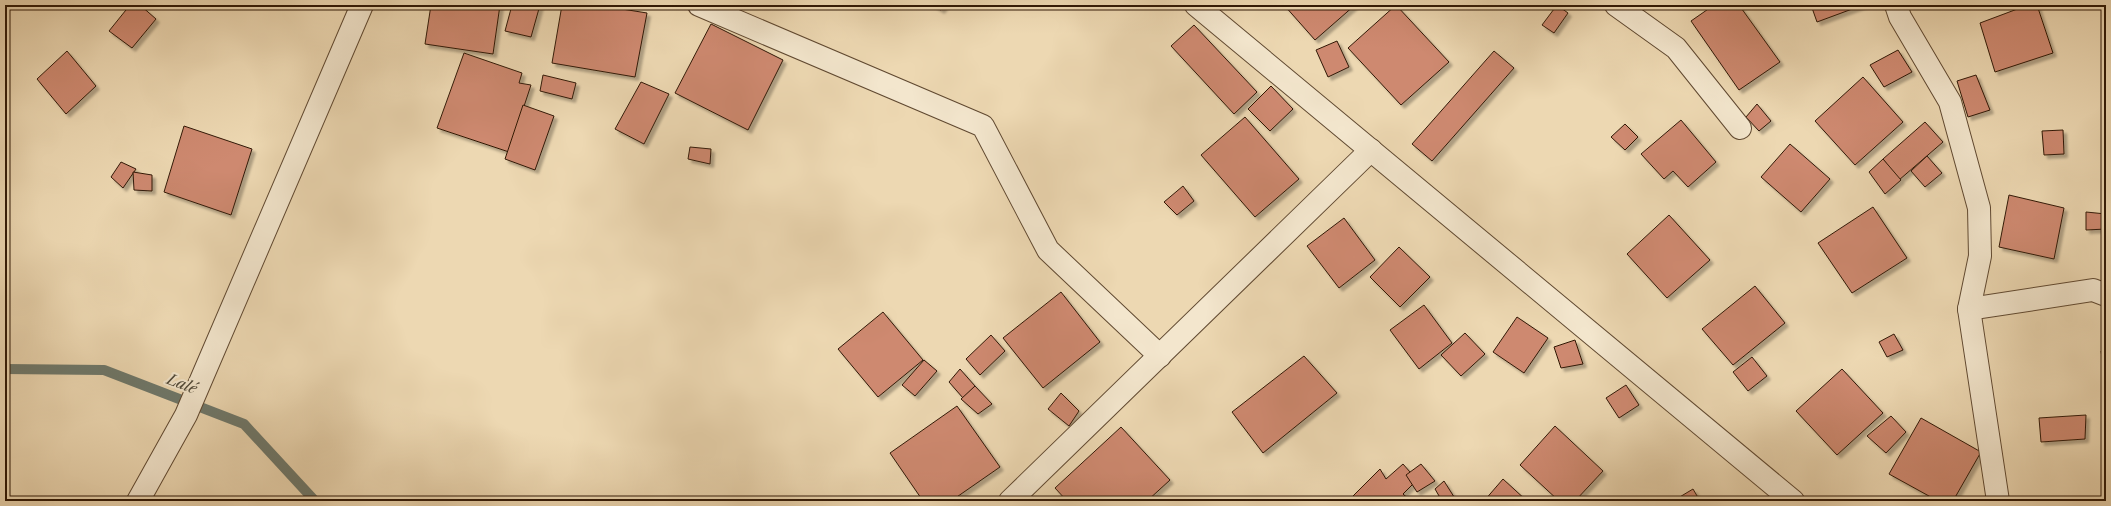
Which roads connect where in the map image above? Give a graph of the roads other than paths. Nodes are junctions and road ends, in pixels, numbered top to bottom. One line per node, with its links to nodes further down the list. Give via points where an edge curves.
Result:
1 (362, 5): 11 (street, via 186,416)
2 (699, 5): 10 (street, via 983,126 1048,250)
3 (1196, 5): 7 (street)
4 (1616, 5): 6 (street, via 1676,48)
5 (1896, 5): 9 (street, via 1900,17 1950,102 1980,208 1980,256)
6 (1740, 128)
7 (1371, 150): 10 (street); 13 (street)
8 (2106, 295): 9 (street, via 2094,290)
9 (1968, 309): 14 (street)
10 (1160, 356): 12 (street)
11 (138, 501)
12 (1010, 501)
13 (1793, 501)
14 (1998, 501)

